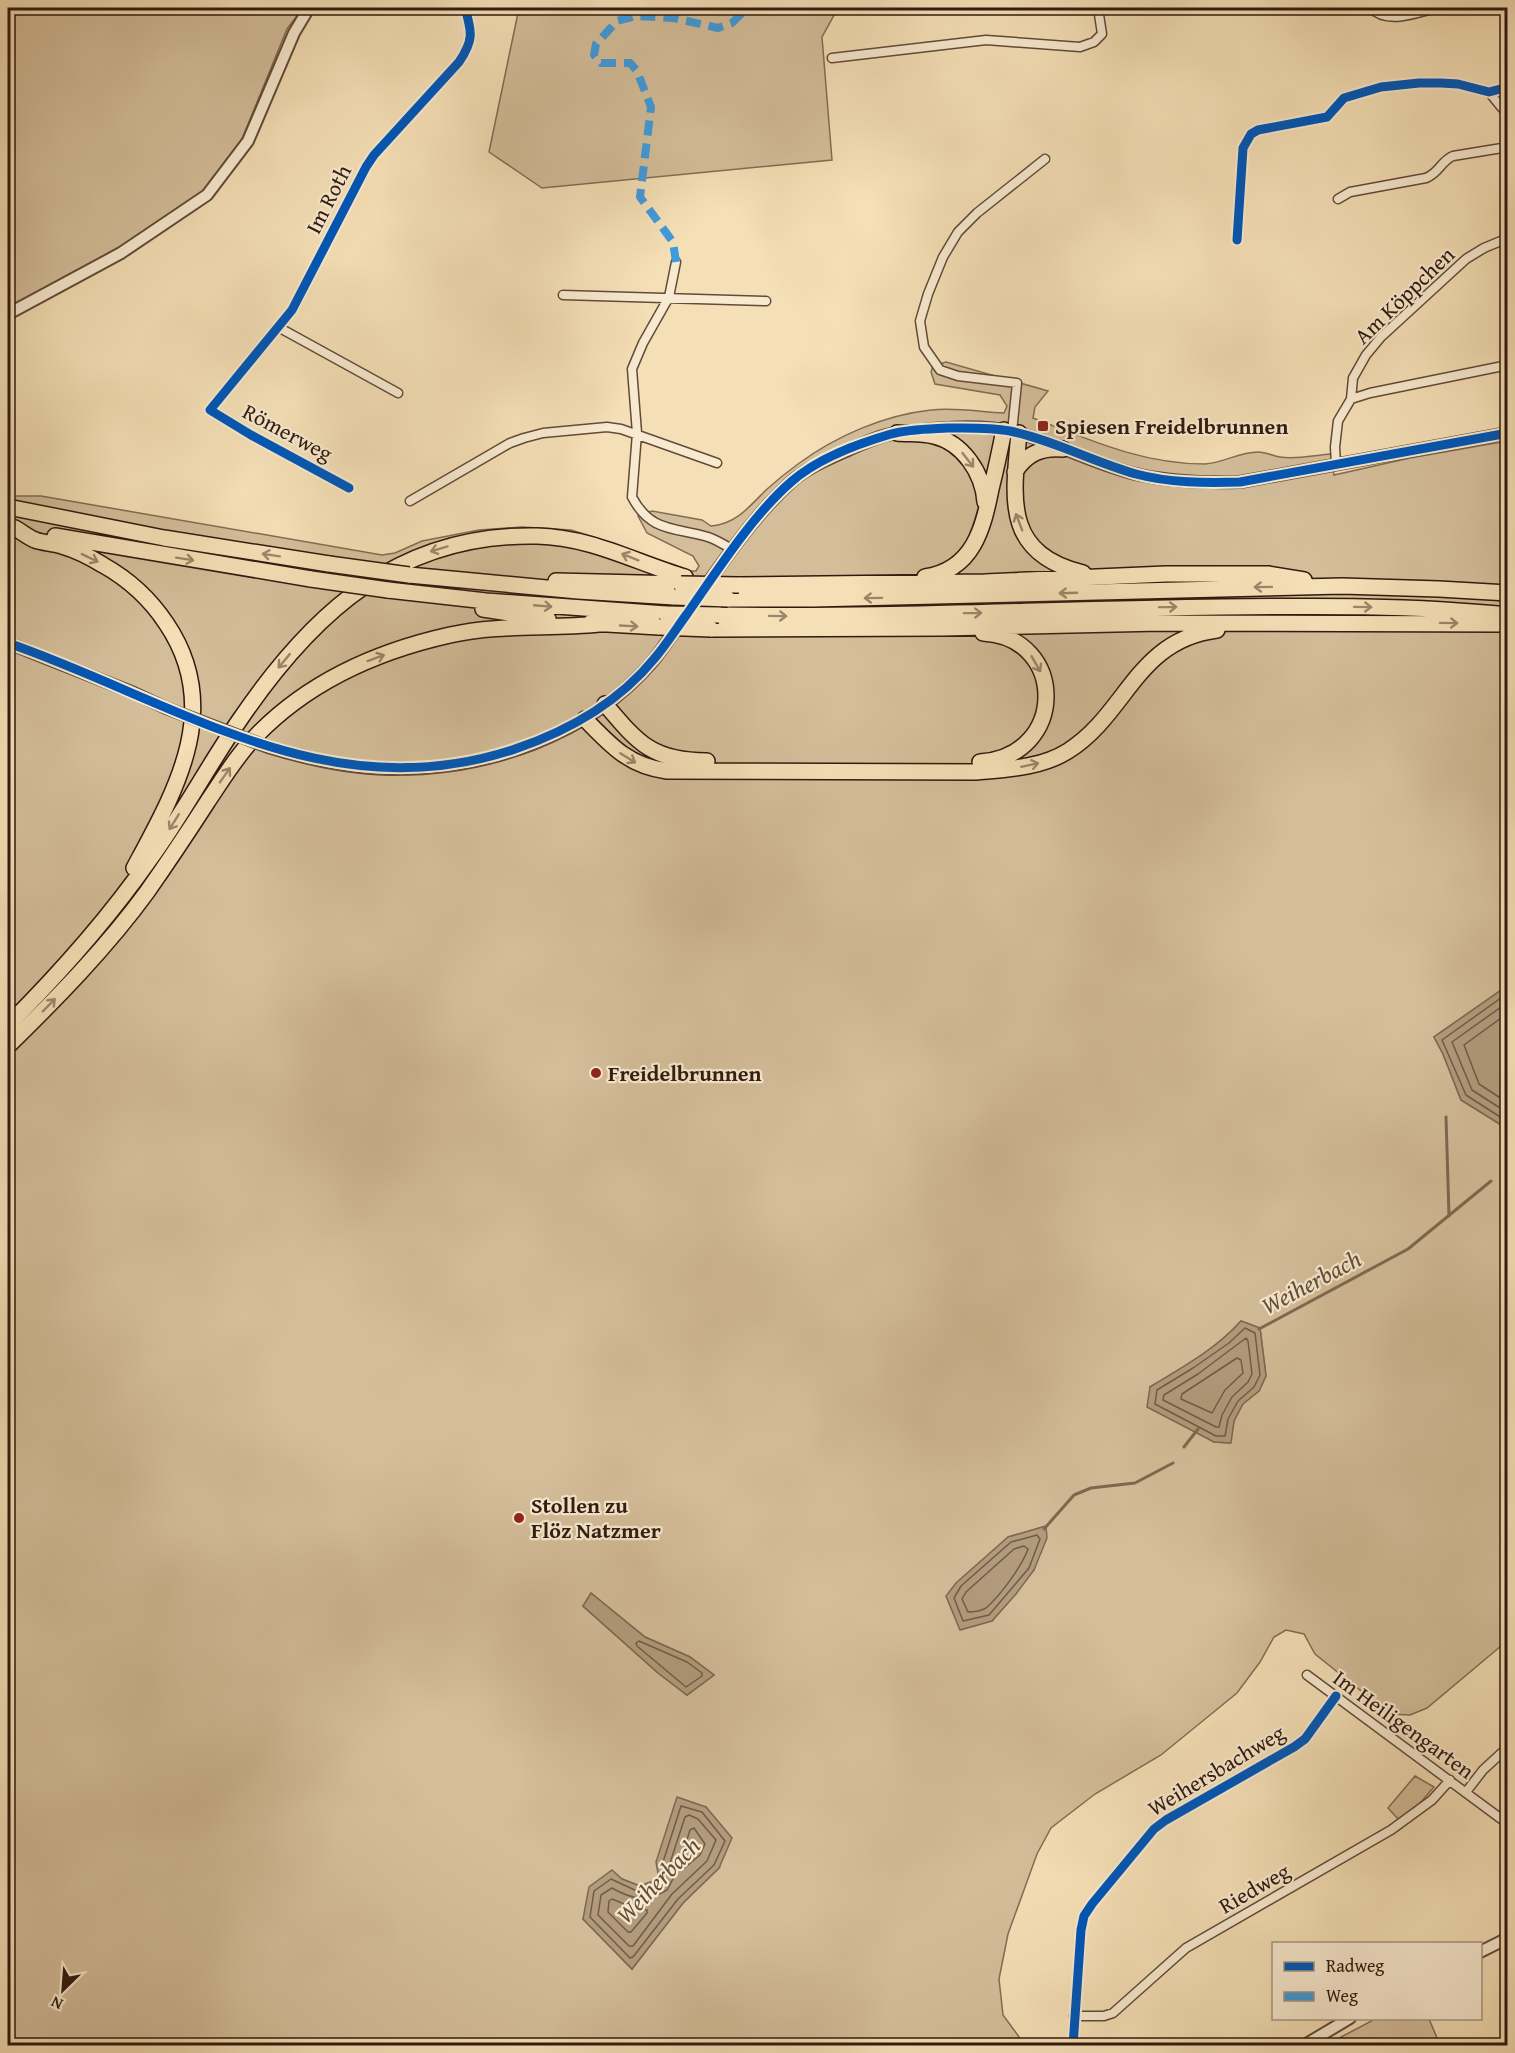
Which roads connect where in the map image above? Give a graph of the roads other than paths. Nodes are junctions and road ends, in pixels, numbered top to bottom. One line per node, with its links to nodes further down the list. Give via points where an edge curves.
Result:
1 (309, 8): 19 (street, via 294,33 248,141 207,195 121,253)
2 (465, 8): 20 (street, Im Roth, via 471,28 468,50 374,155 301,295)
3 (1098, 8): 6 (street, via 1102,34 1080,47 986,40)
4 (1371, 8): 5 (street, via 1388,16)
5 (1436, 8)
6 (832, 58)
7 (1508, 87): 8 (street)
8 (1489, 92): 9 (street); 14 (street, via 1441,83 1381,87 1344,98 1327,117 1251,134 1243,148)
9 (1508, 110)
10 (1508, 147): 12 (street, via 1453,156 1433,176 1350,192)
11 (1045, 159): 25 (street, via 958,232 943,257 920,321 924,347 940,370 1017,383)
12 (1338, 199)
13 (1508, 238): 23 (street, Am Köppchen, via 1466,259 1381,337 1353,378)
14 (1237, 240)
15 (676, 262): 17 (street)
16 (563, 295): 17 (street)
17 (669, 297): 18 (street); 26 (street, via 632,369)
18 (766, 301)
19 (8, 314)
20 (278, 327): 22 (street); 24 (street, Im Roth)
21 (1508, 365): 23 (street)
22 (398, 393)
23 (1351, 399): 31 (street, Am Köppchen, via 1338,421)
24 (210, 410): 33 (street, Römerweg)
25 (1012, 432): 27 (street, via 970,428); 29 (street); 32 (highway); 36 (highway)
26 (637, 433): 30 (street); 34 (street, via 607,427 524,438); 38 (street, via 632,497 637,506 650,521 664,528 707,536)
27 (897, 433): 36 (highway, one-way to 36, via 934,436 961,451 971,462 984,491); 38 (street, via 827,459 792,480)
28 (1508, 433): 31 (street)
29 (1063, 449): 31 (street, via 1138,474 1206,483 1240,482); 32 (highway, via 1051,448 1029,455)
30 (717, 463)
31 (1336, 464)
32 (1015, 472): 39 (highway, one-way to 32, via 1056,565 1028,542 1016,514)
33 (349, 488)
34 (410, 501)
35 (8, 507): 41 (highway, one-way to 35, bridge, via 487,583 409,575 164,538)
36 (986, 516): 40 (highway, via 972,548 963,560 948,569 930,576)
37 (11, 527): 43 (highway, one-way to 43, bridge, via 311,579); 54 (highway, one-way to 54, via 82,554 129,582 155,607 186,660 193,706 191,737 164,811)
38 (733, 550): 52 (street, via 652,662)
39 (1097, 576): 40 (highway, via 986,582); 42 (highway, via 1268,574)
40 (873, 582): 41 (highway, bridge)
41 (680, 586): 42 (highway, one-way to 41, bridge, via 813,599 728,598); 54 (highway, one-way to 54, via 613,550 538,536 459,543 365,584 320,621 271,677 151,858)
42 (1342, 586): 44 (highway)
43 (422, 594): 46 (highway, one-way to 46); 48 (highway, via 502,613)
44 (1508, 594)
45 (1508, 615): 46 (highway, one-way to 45, bridge, via 719,615 1307,606 1422,608)
46 (663, 620): 48 (highway, one-way to 46); 50 (highway, bridge, via 711,629)
47 (1265, 623): 49 (highway, one-way to 49); 50 (highway); 53 (highway, one-way to 47, via 626,758 667,771 964,772 1031,766 1051,760 1083,741 1142,670 1170,646 1208,631)
48 (599, 624): 56 (highway, one-way to 48, via 83,969 146,894 220,782 255,737 298,699 364,662 451,635 493,628)
49 (1508, 624)
50 (942, 628): 52 (highway, one-way to 52, via 1009,638 1035,660 1047,702 1030,741 1009,756 974,763 690,761 657,753 642,744)
51 (8, 643): 53 (street, bridge, via 268,747 349,766 387,769 459,765 551,737)
52 (605, 704): 53 (street)
53 (585, 719)
54 (111, 911): 55 (highway)
55 (8, 1025)
56 (8, 1046)
57 (1307, 1675): 58 (street, Im Heiligengarten)
58 (1336, 1696): 60 (street, Im Heiligengarten); 65 (street, Weihersbachweg, via 1305,1739 1154,1829 1084,1916)
59 (1508, 1747): 61 (street)
60 (1450, 1780): 61 (street, Im Heiligengarten); 65 (street, Riedweg, via 1432,1800 1391,1830 1185,1948 1113,2013)
61 (1466, 1792): 62 (street, Im Heiligengarten)
62 (1508, 1824)
63 (1508, 1938): 64 (street)
64 (1482, 1951)
65 (1074, 2016): 67 (street, Weihersbachweg)
66 (1348, 2020): 68 (street)
67 (1072, 2046)
68 (1303, 2046)

